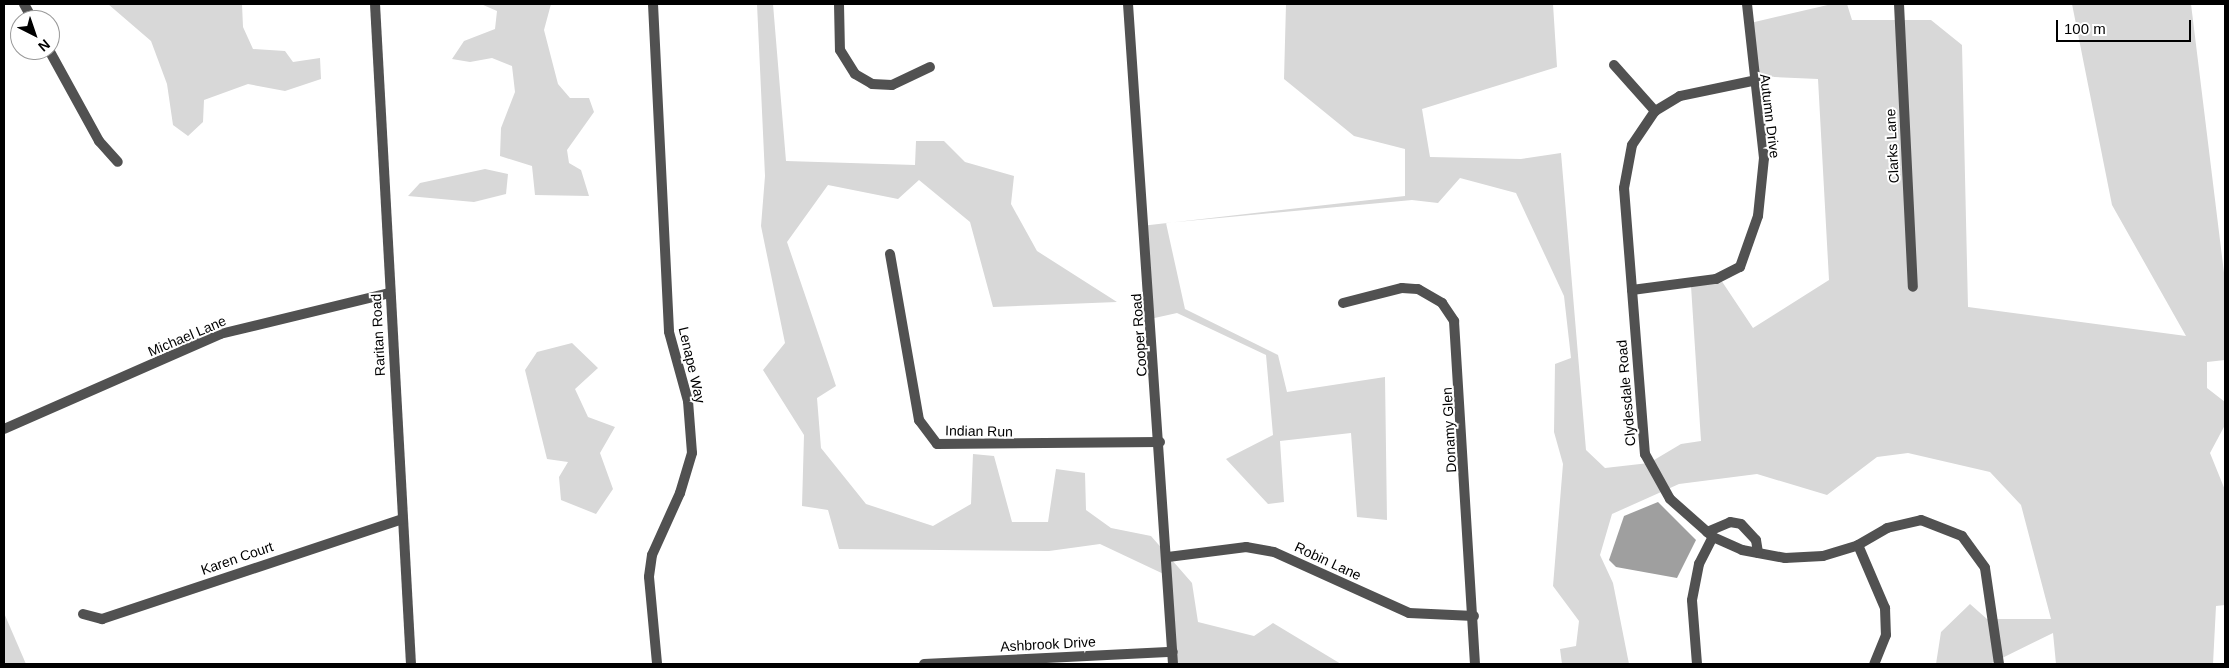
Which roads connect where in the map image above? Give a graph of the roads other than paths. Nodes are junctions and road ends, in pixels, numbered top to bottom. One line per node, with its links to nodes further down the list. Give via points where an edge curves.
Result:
1 (375, 4): 16 (street, Raritan Road)
2 (653, 4): 29 (street, Lenape Way, via 669,332 688,401 692,453 680,493 652,555 649,577)
3 (838, 4): 9 (street, via 840,50 855,74 872,84 892,85)
4 (1128, 4): 19 (street, Cooper Road)
5 (1747, 4): 10 (street, Autumn Drive)
6 (1899, 4): 14 (street, Clarks Lane)
7 (54, 60): 12 (street, via 99,141)
8 (1614, 65): 11 (street)
9 (930, 68)
10 (1752, 81): 11 (street, Clydesdale Road, via 1680,96); 15 (street, Autumn Drive, via 1764,158 1758,216 1740,267 1716,279)
11 (1655, 111): 15 (street, Clydesdale Road, via 1632,145 1624,188)
12 (118, 162)
13 (890, 254): 19 (street, Indian Run, via 919,420 937,444)
14 (1913, 287)
15 (1632, 290): 21 (street, Clydesdale Road, via 1645,454 1670,499)
16 (390, 293): 18 (street, Michael Lane, via 220,334); 20 (street, Raritan Road)
17 (1343, 304): 26 (street, Donamy Glen, via 1413,288 1433,296 1454,321)
18 (4, 429)
19 (1160, 442): 24 (street, Cooper Road)
20 (402, 520): 25 (street, Karen Court, via 102,619); 28 (street, Raritan Road)
21 (1710, 534): 23 (street, Clydesdale Road, via 1729,546); 23 (street, via 1730,522 1741,524 1756,540); 33 (street, via 1699,564 1692,600)
22 (1858, 545): 23 (street, Clydesdale Road, via 1804,558); 34 (street, via 1885,608 1886,634); 35 (street, Clydesdale Road, via 1887,528 1921,520 1962,536 1985,568)
23 (1758, 553)
24 (1168, 557): 26 (street, Robin Lane, via 1246,547 1274,552 1409,613); 27 (street, Cooper Road)
25 (83, 614)
26 (1474, 616): 32 (street, Donamy Glen)
27 (1173, 652): 30 (street, Ashbrook Drive); 31 (street, Cooper Road)
28 (411, 664)
29 (657, 664)
30 (924, 664)
31 (1174, 664)
32 (1476, 664)
33 (1696, 664)
34 (1874, 664)
35 (1999, 664)

